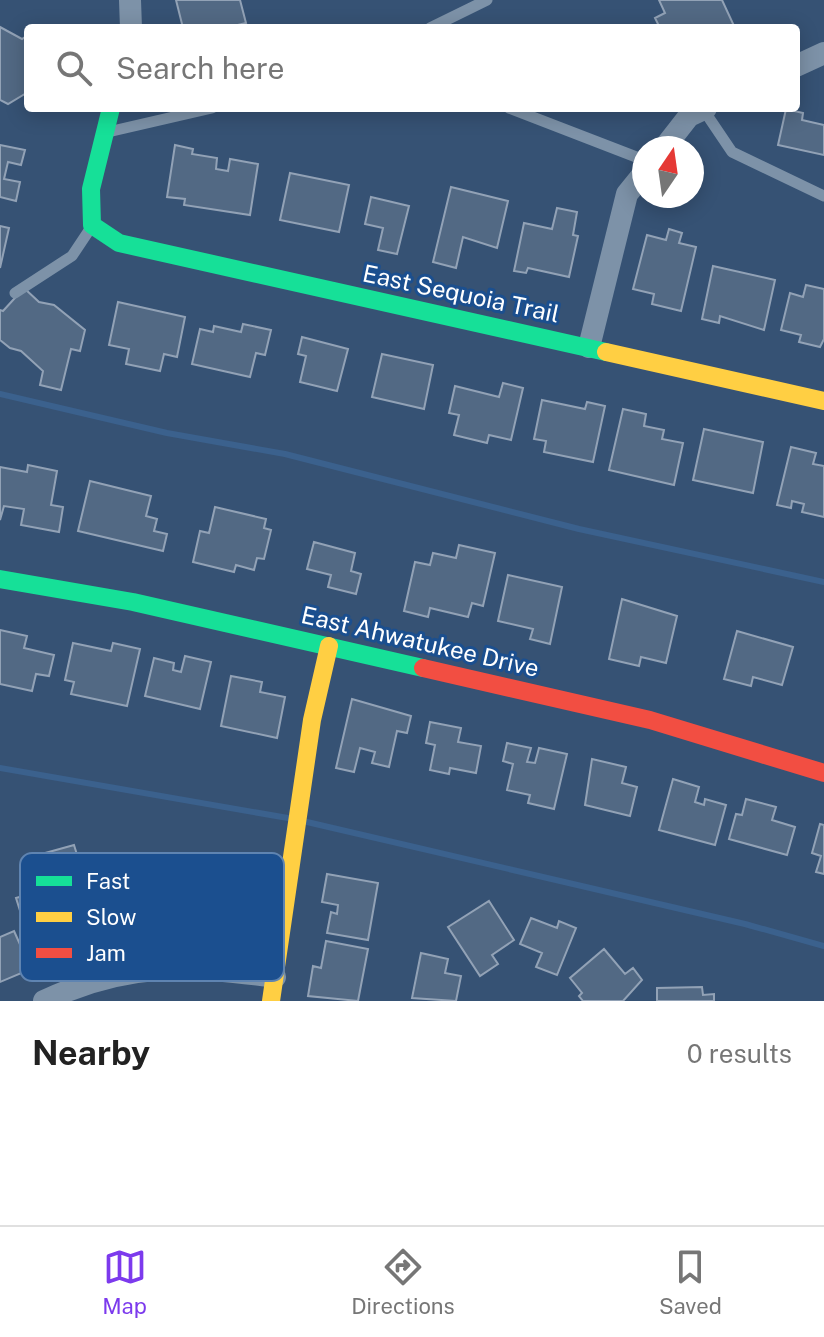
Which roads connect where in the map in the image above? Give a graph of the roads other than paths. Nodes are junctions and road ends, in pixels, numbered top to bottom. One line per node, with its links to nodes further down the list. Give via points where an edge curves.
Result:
1 (130, 0): 3 (street)
2 (487, 0): 4 (lane)
3 (131, 24)
4 (438, 24)
5 (824, 53): 6 (street)
6 (800, 64)
7 (110, 112): 12 (street)
8 (195, 112): 12 (lane)
9 (519, 112): 14 (lane)
10 (698, 112): 13 (street)
11 (706, 112): 16 (lane, via 732,152)
12 (105, 133): 17 (street, via 91,189)
13 (673, 136)
14 (632, 155)
15 (632, 188): 19 (street)
16 (824, 196)
17 (92, 225): 18 (lane, via 72,256); 19 (street, East Sequoia Trail, via 119,243)
18 (15, 293)
19 (589, 347): 20 (street, East Sequoia Trail)
20 (824, 401)
21 (0, 579): 22 (street, East Ahwatukee Drive, via 133,602)
22 (329, 646): 23 (street, East Ahwatukee Drive, via 650,720); 24 (street, via 312,720)
23 (824, 773)
24 (284, 914)
25 (98, 981): 27 (street)
26 (274, 981): 28 (street)
27 (44, 1001)
28 (271, 1001)

